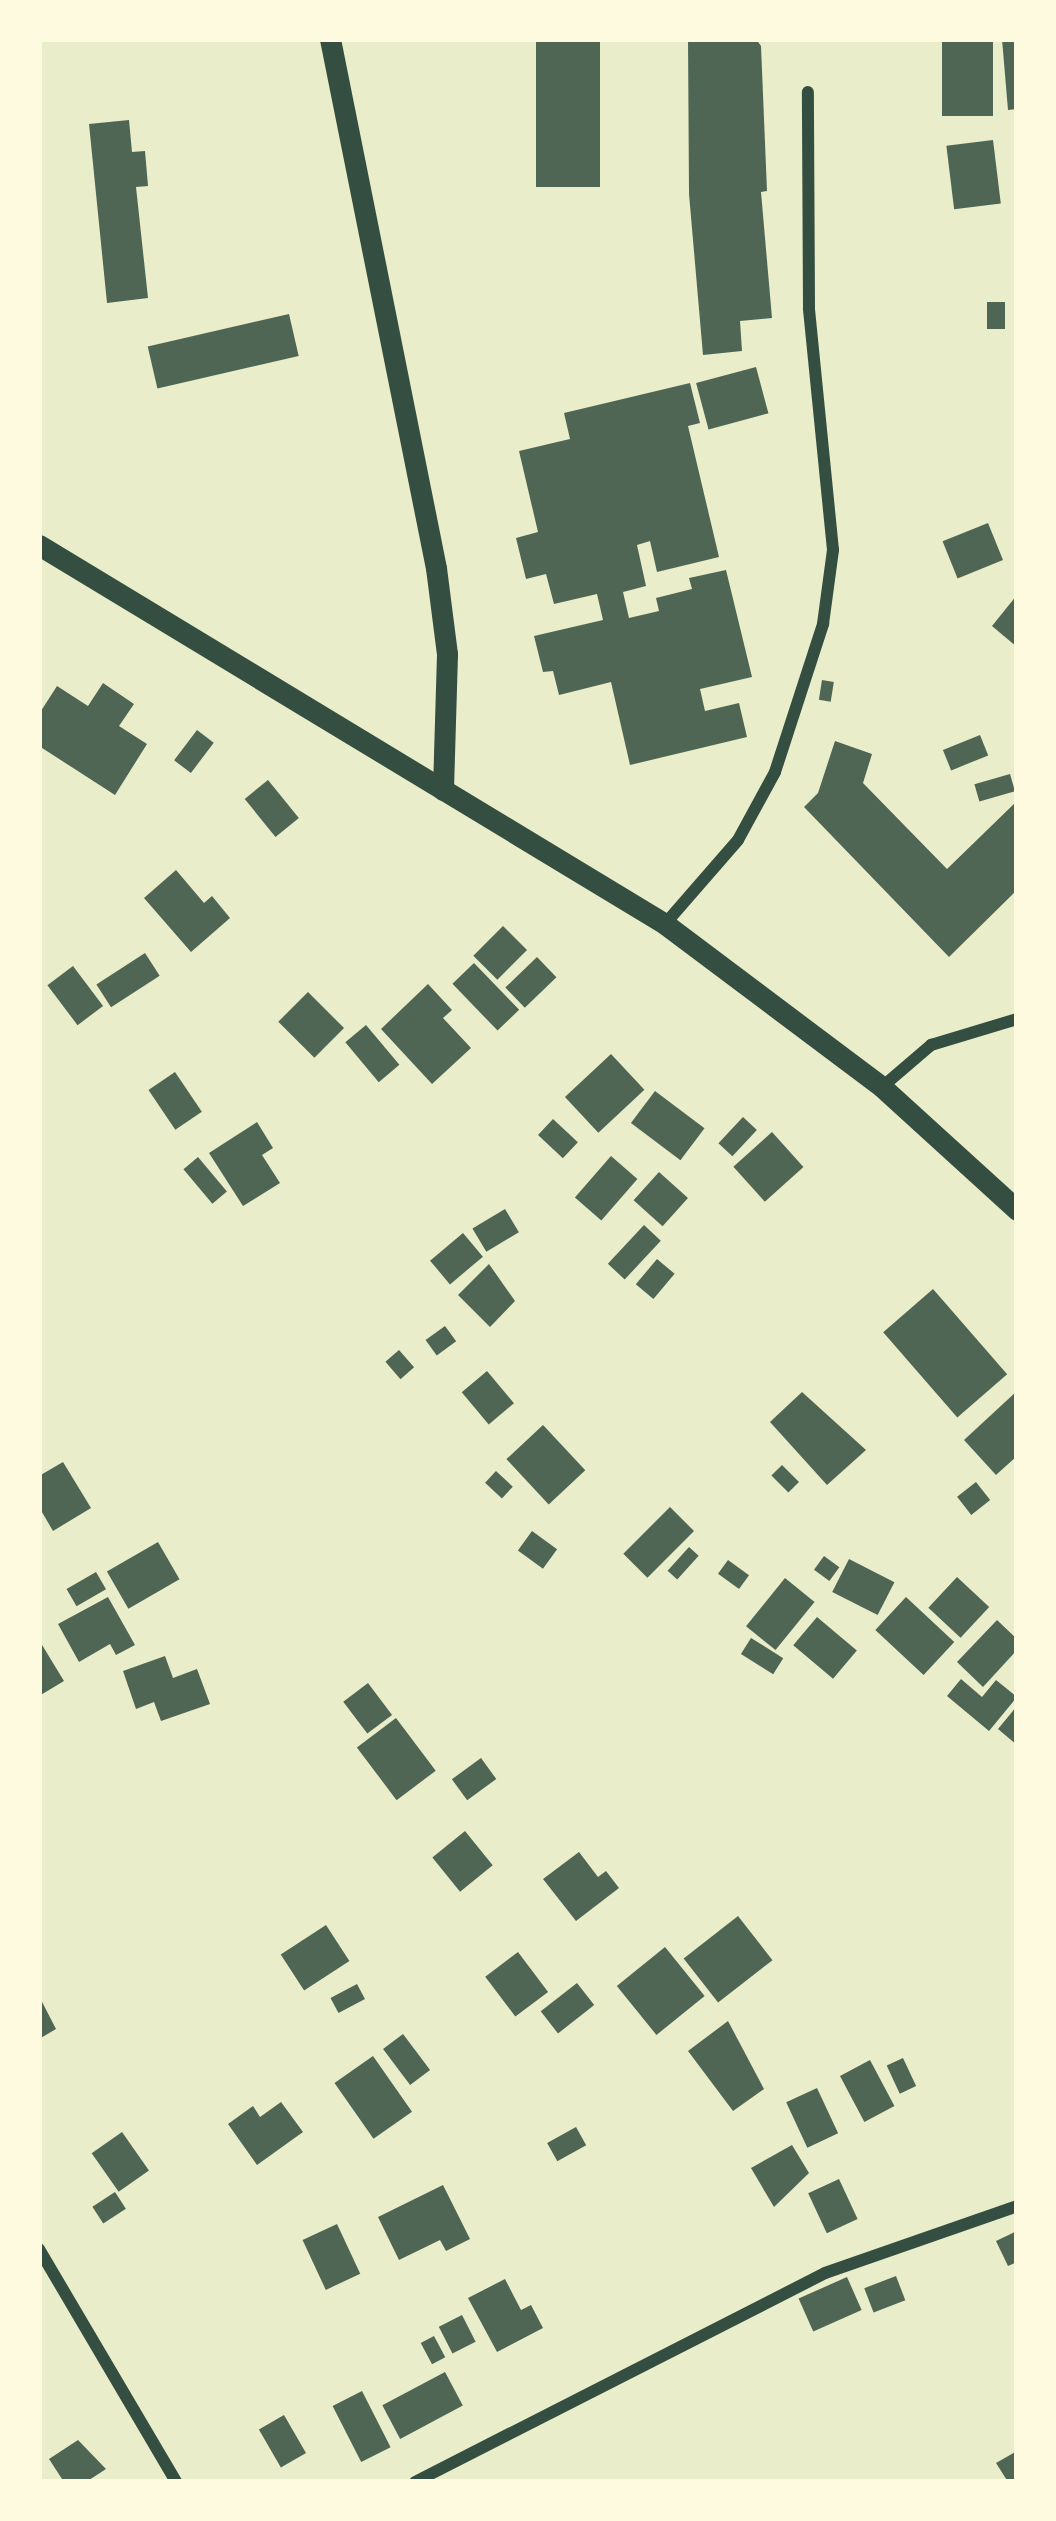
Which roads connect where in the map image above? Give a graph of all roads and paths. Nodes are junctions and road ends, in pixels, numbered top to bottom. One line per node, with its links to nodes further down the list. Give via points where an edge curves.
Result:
1 (330, 39): 4 (street, via 436,568 447,654)
2 (808, 92): 5 (street, via 809,308 833,550 823,624 775,772 738,840)
3 (39, 545): 4 (street)
4 (442, 790): 5 (street)
5 (664, 924): 7 (street)
6 (1017, 1019): 7 (street, via 932,1045)
7 (882, 1088): 8 (street)
8 (1017, 1210)
9 (1017, 2206): 12 (street, via 825,2273)
10 (39, 2249): 11 (street)
11 (176, 2482)
12 (415, 2482)

